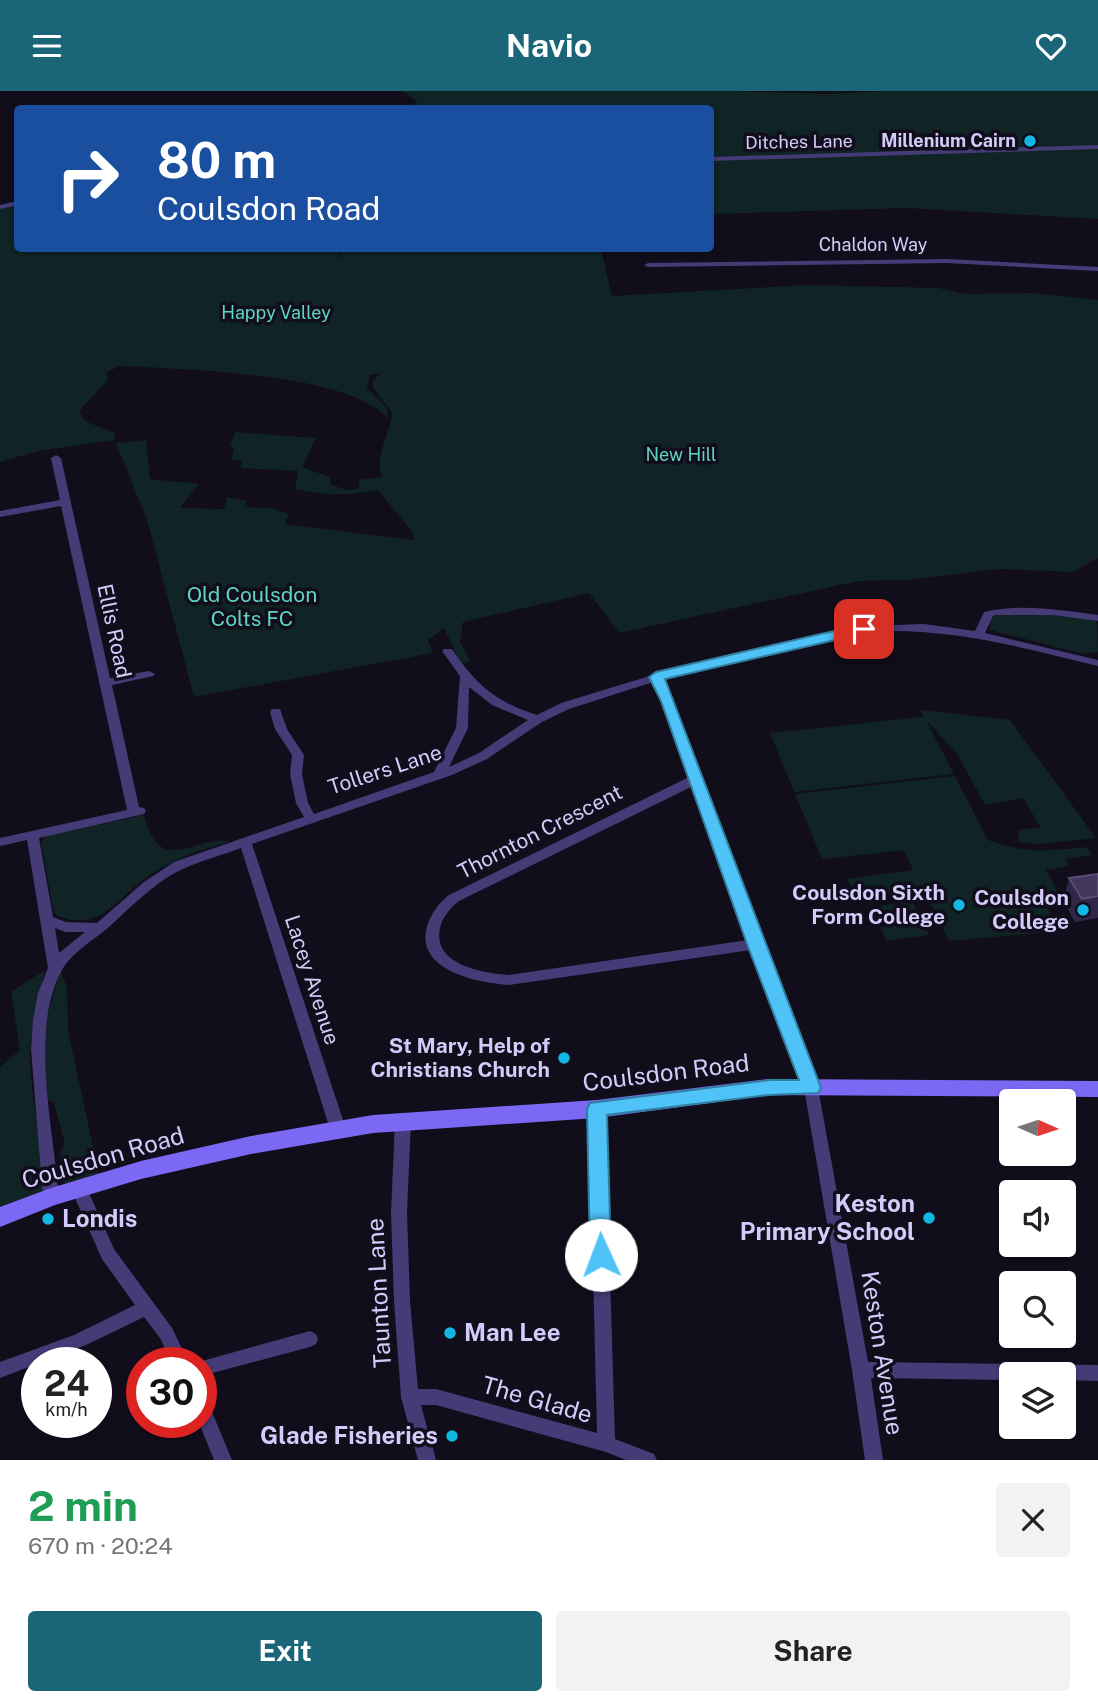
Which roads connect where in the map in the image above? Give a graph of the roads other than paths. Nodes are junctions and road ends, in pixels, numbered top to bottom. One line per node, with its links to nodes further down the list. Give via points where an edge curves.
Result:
1 (1098, 147): 2 (street, Ditches Lane)
2 (714, 159)
3 (648, 265): 4 (street, Chaldon Way, via 947,261)
4 (1098, 269)
5 (56, 458): 6 (street, Ellis Road)
6 (66, 502): 7 (street); 15 (street, Ellis Road)
7 (0, 514)
8 (1098, 618): 9 (street, via 996,612 988,614)
9 (979, 635): 11 (street, Tollers Lane); 13 (street, Tollers Lane, via 897,625 864,629)
10 (448, 650): 14 (street)
11 (1098, 663)
12 (149, 674): 15 (street)
13 (656, 677): 17 (street, Tollers Lane); 19 (street, Keston Avenue)
14 (464, 678): 17 (street, via 498,705); 18 (street, via 462,728)
15 (105, 683): 21 (street, Ellis Road, via 137,812)
16 (276, 712): 20 (street, via 298,755 296,774)
17 (538, 719): 18 (street, Tollers Lane, via 483,756)
18 (439, 775): 20 (street, Tollers Lane)
19 (696, 779): 26 (street, Keston Avenue); 26 (street, Thornton Crescent, via 446,905 433,927 435,950 451,968 483,979 509,980)
20 (310, 817): 23 (street, Tollers Lane)
21 (32, 835): 22 (street); 24 (street)
22 (0, 842)
23 (246, 844): 25 (street, Tollers Lane, via 165,873); 32 (street, Lacey Avenue)
24 (48, 920): 25 (street, via 65,927); 27 (street)
25 (100, 928): 27 (street, Tollers Lane)
26 (756, 944): 28 (street, Keston Avenue)
27 (55, 968): 34 (street, via 43,1011 38,1075)
28 (811, 1088): 29 (main road, Coulsdon Road); 30 (main road, Coulsdon Road, via 742,1090); 41 (street, Keston Avenue)
29 (1098, 1089)
30 (597, 1109): 31 (main road, Coulsdon Road); 45 (street)
31 (403, 1121): 32 (main road, Coulsdon Road); 43 (street, Taunton Lane, via 401,1301)
32 (338, 1129): 33 (main road, Coulsdon Road, via 141,1170)
33 (79, 1189): 34 (main road, Coulsdon Road); 36 (street, via 108,1254)
34 (51, 1197): 35 (main road, Coulsdon Road)
35 (0, 1217)
36 (147, 1307): 38 (street); 40 (street, via 80,1341)
37 (310, 1339): 39 (street)
38 (173, 1347)
39 (217, 1364)
40 (0, 1370)
41 (861, 1370): 42 (street); 49 (street, Keston Avenue)
42 (1098, 1373)
43 (410, 1397): 45 (street, The Glade, via 436,1397); 47 (street, Taunton Lane)
44 (213, 1438): 46 (street)
45 (606, 1444): 48 (street, The Glade)
46 (221, 1459)
47 (428, 1460)
48 (648, 1460)
49 (874, 1460)

